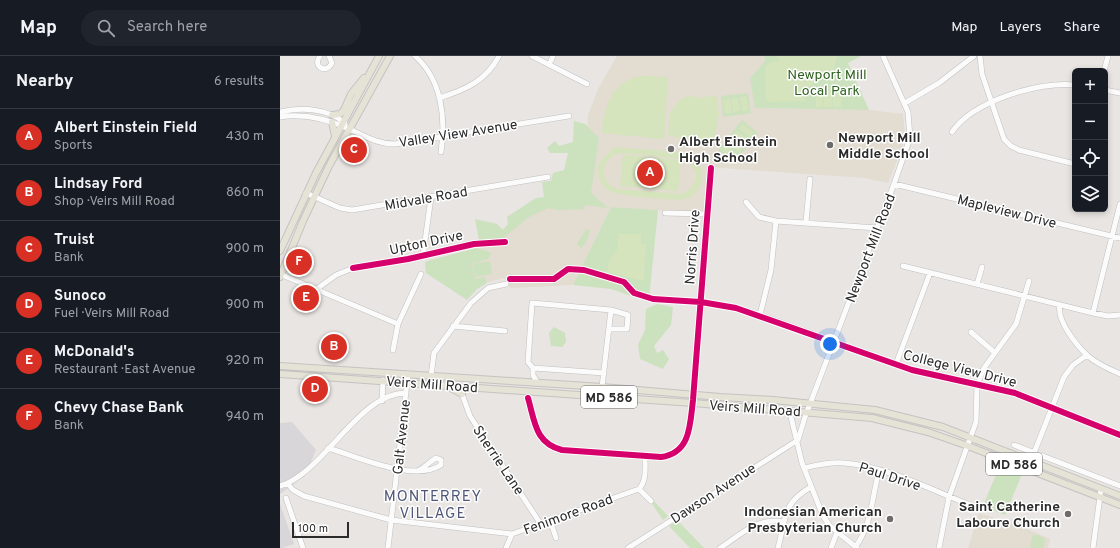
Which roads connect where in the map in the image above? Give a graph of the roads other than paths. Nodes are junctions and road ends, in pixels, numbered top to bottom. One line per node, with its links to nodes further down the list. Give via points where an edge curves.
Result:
1 (320, 56): 2 (street, via 317,64 325,70 332,63)
2 (329, 56)
3 (380, 56): 15 (main road)
4 (390, 56): 29 (main road)
5 (416, 56): 20 (street, via 426,68)
6 (499, 56): 20 (street, via 492,68 475,84)
7 (532, 56): 13 (street)
8 (553, 56): 13 (street)
9 (883, 56): 21 (street, Newport Mill Road)
10 (974, 56): 21 (street, via 939,83)
11 (980, 56): 22 (street, via 982,74)
12 (1108, 56): 14 (street)
13 (549, 65): 16 (street)
14 (1105, 68)
15 (368, 75): 24 (main road, via 357,85 344,110 340,114); 28 (main road)
16 (587, 84)
17 (1072, 85): 22 (street, via 1039,86 1015,92)
18 (1108, 91): 19 (street)
19 (1120, 93)
20 (439, 98): 31 (street, via 444,123)
21 (905, 103): 38 (street, Newport Mill Road, via 910,138)
22 (992, 103): 30 (street, via 965,117); 34 (street, via 1004,139 1011,146)
23 (280, 112): 24 (street, via 304,109)
24 (332, 115): 28 (street)
25 (569, 116): 31 (street, Valley View Avenue)
26 (280, 117): 27 (street, via 301,115)
27 (332, 122): 28 (street); 32 (main road)
28 (342, 124): 29 (street); 32 (main road)
29 (349, 129): 31 (street, Valley View Avenue, via 370,140 389,144); 40 (main road)
30 (952, 132)
31 (443, 136): 33 (street)
32 (335, 137): 39 (main road)
33 (441, 152)
34 (1072, 163)
35 (711, 168): 45 (street, Norris Drive)
36 (548, 177): 41 (street, Midvale Road)
37 (810, 179): 47 (street)
38 (894, 184): 48 (street, Newport Mill Road); 49 (street, Mapleview Drive)
39 (306, 193): 40 (street, Midvale Road); 52 (main road)
40 (315, 196): 41 (street, Midvale Road, via 340,208 352,210); 58 (main road)
41 (431, 197): 53 (street)
42 (746, 202): 46 (street, via 759,217)
43 (1120, 204): 49 (street)
44 (665, 213): 45 (street)
45 (706, 214): 64 (street, Norris Drive)
46 (776, 221): 47 (street); 68 (street, via 771,270)
47 (806, 222): 48 (street)
48 (877, 228): 75 (street, Newport Mill Road)
49 (1112, 237): 50 (street, Mapleview Drive); 67 (street)
50 (1120, 238)
51 (505, 242): 53 (street, Upton Drive, via 474,244)
52 (280, 250)
53 (423, 256): 62 (street, Upton Drive, via 353,268 336,275)
54 (903, 266): 56 (street)
55 (982, 267): 61 (street)
56 (930, 273): 61 (street); 79 (street)
57 (421, 274): 70 (street)
58 (280, 275): 62 (street)
59 (1029, 281): 63 (street)
60 (506, 284): 71 (street, via 488,288 478,295)
61 (977, 284): 63 (street)
62 (318, 288): 70 (street)
63 (1025, 296): 65 (street); 77 (street, via 1016,324)
64 (701, 302): 68 (street, College View Drive); 98 (street, Norris Drive)
65 (1060, 305): 67 (street); 78 (street, via 1061,317 1067,330)
66 (611, 310): 72 (street); 72 (street, via 628,316 627,329); 81 (street, via 532,303 528,362)
67 (1093, 313): 69 (street)
68 (760, 315): 75 (street, College View Drive)
69 (1120, 315)
70 (398, 324): 76 (street)
71 (453, 326): 73 (street); 87 (street, via 434,352)
72 (609, 329): 82 (street)
73 (505, 331)
74 (971, 332): 77 (street)
75 (834, 342): 79 (street, College View Drive); 100 (street, Newport Mill Road)
76 (394, 350)
77 (994, 352): 93 (street)
78 (1087, 355): 85 (street); 101 (street, via 1064,377)
79 (896, 364): 93 (street, College View Drive, via 924,374)
80 (280, 366): 84 (main road, Veirs Mill Road / MD 586)
81 (533, 368): 82 (street); 86 (street)
82 (604, 373): 94 (street)
83 (280, 374): 88 (main road, Veirs Mill Road / MD 586)
84 (408, 374): 87 (main road, Veirs Mill Road / MD 586); 91 (street, Galt Avenue)
85 (1120, 374)
86 (533, 375): 89 (street); 90 (street)
87 (431, 376): 89 (main road, Veirs Mill Road / MD 586)
88 (382, 380): 91 (main road, Veirs Mill Road / MD 586); 99 (street)
89 (527, 382): 90 (main road, Veirs Mill Road / MD 586)
90 (537, 382): 94 (main road, Veirs Mill Road / MD 586)
91 (406, 383): 92 (main road, Veirs Mill Road / MD 586); 95 (street, Galt Avenue)
92 (442, 385): 96 (main road); 98 (main road, Veirs Mill Road / MD 586)
93 (977, 385): 101 (street, College View Drive, via 1015,393); 105 (street, via 976,422)
94 (602, 387): 98 (main road, Veirs Mill Road / MD 586)
95 (406, 393): 99 (street); 113 (street, Galt Avenue)
96 (462, 394): 132 (street, Sherrie Lane, via 470,416)
97 (528, 398): 111 (street, Norris Drive, via 538,434 542,440 555,448)
98 (693, 399): 100 (main road, Veirs Mill Road / MD 586); 102 (main road, Veirs Mill Road / MD 586); 111 (street, Norris Drive, via 688,437 682,448 668,456)
99 (382, 401): 109 (street, via 364,413)
100 (811, 404): 102 (street, Newport Mill Road); 105 (main road, Veirs Mill Road / MD 586, via 875,410 943,427)
101 (1052, 409): 104 (street, College View Drive); 110 (street)
102 (807, 412): 106 (street, Newport Mill Road); 108 (main road, Veirs Mill Road / MD 586, via 872,418 928,432)
103 (791, 417): 106 (street, Newport Mill Road)
104 (1120, 435)
105 (971, 437): 108 (street); 120 (main road, Veirs Mill Road / MD 586)
106 (798, 440): 112 (street, Newport Mill Road); 140 (street, Dawson Avenue)
107 (1014, 445): 110 (street)
108 (968, 446): 123 (street); 124 (main road, Veirs Mill Road / MD 586)
109 (328, 448): 113 (street); 116 (street, via 313,466)
110 (1034, 453): 118 (street)
111 (645, 456): 121 (street, via 643,485)
112 (804, 468): 114 (street, Paul Drive, via 843,463); 119 (street, Newport Mill Road)
113 (398, 469): 115 (street); 129 (street, Galt Avenue)
114 (879, 470): 123 (street, Paul Drive); 136 (street, via 869,522)
115 (417, 471)
116 (288, 484): 117 (street); 129 (street, Fenimore Road, via 304,496)
117 (280, 486)
118 (1120, 486)
119 (811, 487): 131 (street, via 799,493 790,503); 133 (street, Newport Mill Road, via 824,516)
120 (1101, 488): 122 (main road, Veirs Mill Road / MD 586); 124 (street)
121 (639, 489): 126 (street); 130 (street, Fenimore Road)
122 (1120, 496)
123 (949, 497): 128 (street, Paul Drive); 144 (street)
124 (1100, 497): 127 (main road, Veirs Mill Road / MD 586); 145 (street)
125 (286, 498): 137 (street)
126 (651, 501)
127 (1120, 505)
128 (972, 506)
129 (391, 520): 134 (street, Fenimore Road); 138 (street, Galt Avenue)
130 (550, 520): 132 (street, Fenimore Road); 135 (street)
131 (783, 522): 141 (street, via 760,522); 142 (street)
132 (540, 523): 134 (street, Fenimore Road)
133 (837, 532): 136 (street, Newport Mill Road); 143 (street)
134 (512, 534): 139 (street)
135 (556, 538)
136 (857, 547)
137 (303, 548)
138 (388, 548)
139 (506, 548)
140 (628, 548)
141 (720, 548)
142 (778, 548)
143 (831, 548)
144 (939, 548)
145 (1093, 548)

